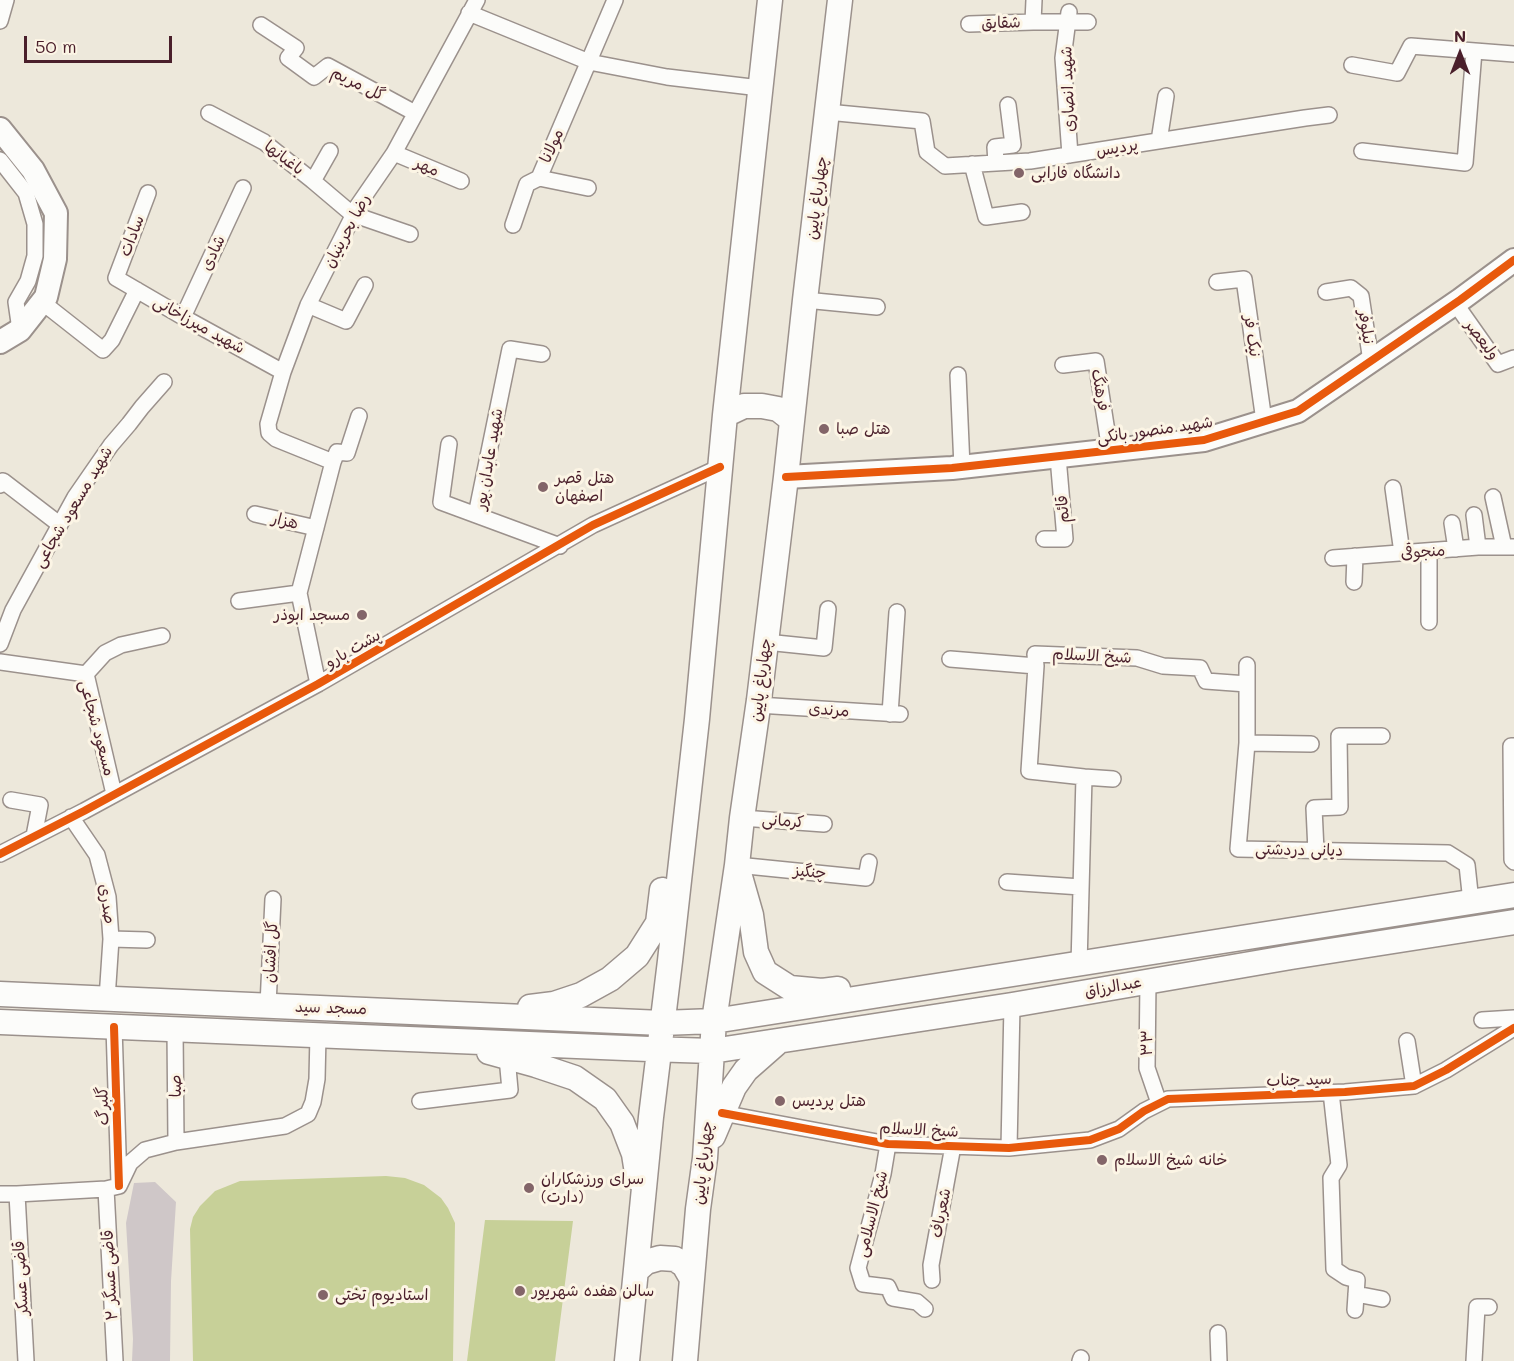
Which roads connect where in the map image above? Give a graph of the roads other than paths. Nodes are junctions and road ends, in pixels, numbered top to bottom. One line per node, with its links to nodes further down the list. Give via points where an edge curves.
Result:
1 (6, 0): 8 (street)
2 (615, 0): 15 (street, مولانا)
3 (770, 0): 17 (main road)
4 (840, 0): 20 (main road, چهارباغ پایین)
5 (1034, 0): 9 (street)
6 (473, 6): 15 (street, رضا بحرینیان); 22 (street, رضا بحرینیان)
7 (1069, 17): 9 (street, شهید انصاری); 10 (street, شهید انصاری); 29 (street, شهید انصاری, via 1063,58)
8 (0, 21)
9 (1033, 22): 11 (street, شقایق)
10 (1088, 22)
11 (969, 24)
12 (261, 25): 22 (street, گل مریم, via 296,48 288,58 314,77 328,66)
13 (1474, 51): 14 (street); 16 (street, via 1411,46 1397,73); 27 (street, via 1465,163)
14 (1514, 54)
15 (589, 62): 17 (street, رضا بحرینیان, via 667,77); 33 (street, مولانا)
16 (1352, 65)
17 (760, 88): 64 (main road)
18 (1166, 96): 25 (street)
19 (1008, 105): 31 (street, via 1013,145 995,147)
20 (827, 112): 32 (street, پردیس, via 922,121 927,152 945,166); 49 (main road, چهارباغ پایین)
21 (209, 113): 34 (street, باغبانها, via 264,142)
22 (415, 113): 28 (street, رضا بحرینیان)
23 (1329, 115): 25 (street, پردیس)
24 (0, 129): 50 (street, via 33,170 56,213 55,259)
25 (1159, 141): 29 (street, پردیس)
26 (330, 151): 34 (street)
27 (1362, 151)
28 (394, 153): 35 (street, مهر); 40 (street, رضا بحرینیان)
29 (1070, 155): 31 (street, پردیس)
30 (0, 160): 55 (street, via 26,193 35,224 35,256 28,281 16,302)
31 (996, 163): 32 (street, پردیس)
32 (972, 164): 39 (street, via 986,217)
33 (538, 178): 37 (street); 41 (street, مولانا, via 526,184)
34 (313, 181): 40 (street, باغبانها)
35 (461, 181)
36 (243, 188): 54 (street, شادی)
37 (588, 188)
38 (148, 193): 44 (street, سادات)
39 (1022, 212)
40 (352, 214): 42 (street); 52 (street, رضا بحرینیان)
41 (513, 225)
42 (410, 234)
43 (1514, 260): 51 (street, شهید منصور بانکی)
44 (116, 278): 47 (street, شهید میرزاخانی)
45 (1217, 282): 67 (street, نیک فر, via 1244,279)
46 (365, 285): 52 (street, via 346,321)
47 (137, 290): 50 (street, via 103,350); 54 (street, شهید میرزاخانی)
48 (1326, 292): 59 (street, نیلوفر, via 1351,288 1361,296)
49 (805, 300): 53 (street); 66 (main road, چهارباغ پایین)
50 (42, 302): 55 (street)
51 (1455, 303): 58 (street, ولیعصر, via 1498,364); 59 (street, شهید منصور بانکی)
52 (308, 305): 61 (street, رضا بحرینیان)
53 (877, 307)
54 (183, 317): 61 (street, شهید میرزاخانی)
55 (20, 330): 56 (street)
56 (0, 342)
57 (542, 354): 79 (street, شهید عابدان پور, via 510,349)
58 (1514, 358)
59 (1371, 361): 67 (street, شهید منصور بانکی, via 1298,411)
60 (1063, 365): 69 (street, فرهنگ, via 1096,361)
61 (283, 372): 71 (street, رضا بحرینیان, via 269,433)
62 (958, 375): 73 (street)
63 (165, 382): 82 (street, شهید مسعود شجاعی, via 111,445)
64 (725, 415): 66 (main road, via 744,406 762,406 778,409); 72 (main road)
65 (359, 416): 71 (street, via 348,453 337,452)
66 (792, 420): 74 (main road, چهارباغ پایین)
67 (1264, 421): 69 (street, شهید منصور بانکی, via 1203,440)
68 (449, 444): 79 (street, via 441,502)
69 (1110, 451): 70 (street, شهید منصور بانکی)
70 (1058, 457): 73 (street, شهید منصور بانکی); 84 (street, قائم, via 1065,539)
71 (333, 462): 83 (street)
72 (720, 467): 85 (street, پشت بارو, via 593,525); 110 (main road)
73 (962, 467): 74 (street, شهید منصور بانکی)
74 (786, 477): 100 (main road, چهارباغ پایین)
75 (0, 485): 82 (street, via 3,481)
76 (1393, 488): 90 (street)
77 (1493, 497): 87 (street)
78 (255, 514): 83 (street, هزار)
79 (476, 515): 85 (street, شهید عابدان پور)
80 (1474, 515): 86 (street)
81 (1452, 523): 88 (street)
82 (59, 524): 101 (street, شهید مسعود شجاعی, via 13,610)
83 (316, 528): 94 (street)
84 (1044, 539)
85 (560, 546): 107 (street, پشت بارو)
86 (1478, 547): 87 (street, منجوقی); 88 (street, منجوقی)
87 (1509, 547)
88 (1456, 549): 89 (street, منجوقی)
89 (1429, 551): 90 (street, منجوقی); 98 (street)
90 (1402, 553): 91 (street, منجوقی)
91 (1355, 556): 92 (street, منجوقی); 93 (street)
92 (1333, 558)
93 (1354, 582)
94 (299, 593): 95 (street); 107 (street)
95 (239, 601)
96 (828, 609): 100 (street, via 824,648)
97 (897, 612): 109 (street, مرندی, via 895,714)
98 (1429, 622)
99 (162, 636): 106 (street, via 113,649)
100 (766, 642): 109 (main road, چهارباغ پایین)
101 (0, 644)
102 (950, 659): 105 (street)
103 (0, 662): 106 (street, مسعود شجاعی)
104 (1247, 665): 108 (street, دیانی دردشتی)
105 (1036, 666): 108 (street, شیخ الاسلام, via 1035,654 1137,658 1163,666 1200,668 1206,681); 115 (street, شیخ الاسلام, via 1029,771)
106 (86, 674): 117 (street, مسعود شجاعی)
107 (318, 684): 117 (street, پشت بارو)
108 (1247, 684): 112 (street, دیانی دردشتی)
109 (758, 705): 120 (main road, چهارباغ پایین)
110 (697, 719): 143 (main road, via 677,767 658,923 637,956 610,979 581,995 554,1004); 148 (main road)
111 (1382, 736): 123 (street, via 1339,736 1340,807 1314,808)
112 (1247, 743): 113 (street); 123 (street, دیانی دردشتی, via 1238,849)
113 (1311, 744)
114 (1514, 746): 126 (street)
115 (1084, 777): 116 (street); 129 (street)
116 (1113, 779)
117 (114, 794): 119 (street, پشت بارو)
118 (10, 800): 122 (street, via 40,805)
119 (71, 817): 122 (street, پشت بارو); 134 (street, صدری, via 98,855 108,897)
120 (742, 818): 121 (street, کرمانی); 127 (main road, چهارباغ پایین)
121 (824, 824)
122 (34, 836): 124 (street, پشت بارو)
123 (1316, 851): 132 (street, دیانی دردشتی, via 1358,857 1448,853 1467,865)
124 (0, 854)
125 (869, 862): 127 (street, چنگیز, via 866,878)
126 (1514, 862)
127 (737, 866): 137 (main road, via 751,915 756,952 765,972 790,988 822,991 972,970); 146 (main road, چهارباغ پایین)
128 (1007, 882): 129 (street)
129 (1081, 887): 136 (street)
130 (1514, 895): 132 (main road, عبدالرزاق)
131 (273, 899): 141 (street, گل افشان)
132 (1471, 902): 136 (main road, عبدالرزاق)
133 (1514, 922): 138 (main road, عبدالرزاق)
134 (111, 939): 135 (street); 140 (street, صدری)
135 (147, 940)
136 (1079, 964): 137 (main road, عبدالرزاق)
137 (1043, 970): 146 (main road, عبدالرزاق)
138 (1148, 981): 142 (main road, عبدالرزاق); 162 (street, ۳۳, via 1147,1068)
139 (0, 994): 140 (main road, مسجد سید)
140 (107, 999): 141 (main road, مسجد سید)
141 (268, 1005): 143 (main road, مسجد سید)
142 (1012, 1005): 154 (main road, عبدالرزاق); 168 (street)
143 (467, 1014): 148 (main road, مسجد سید)
144 (1514, 1018): 145 (street)
145 (1482, 1020)
146 (714, 1021): 148 (main road, عبدالرزاق); 157 (main road, چهارباغ پایین)
147 (0, 1022): 149 (main road, مسجد سید)
148 (662, 1023): 156 (main road)
149 (114, 1027): 151 (main road, مسجد سید); 170 (street, گلبرگ)
150 (1514, 1028): 159 (street, سید جناب)
151 (175, 1029): 152 (main road, مسجد سید); 165 (street, صبا)
152 (318, 1035): 153 (main road, مسجد سید); 165 (street, via 317,1079 308,1114 285,1126)
153 (448, 1041): 156 (main road, مسجد سید); 158 (main road)
154 (778, 1041): 157 (main road, عبدالرزاق); 163 (main road, via 746,1070)
155 (1407, 1041): 159 (street)
156 (660, 1050): 157 (main road, عبدالرزاق); 173 (main road)
157 (712, 1051): 169 (main road, چهارباغ پایین)
158 (507, 1057): 161 (street, via 510,1090); 173 (main road, via 575,1078 605,1099 622,1123 634,1154)
159 (1414, 1086): 160 (street, سید جناب)
160 (1331, 1092): 162 (street, سید جناب, via 1187,1097); 177 (street, via 1339,1165 1331,1178 1334,1269 1357,1280 1355,1302)
161 (420, 1101)
162 (1159, 1103): 164 (street, سید جناب, via 1119,1129)
163 (722, 1113): 166 (street, شیخ الاسلام); 169 (main road)
164 (1079, 1141): 168 (street, شیخ الاسلام)
165 (177, 1142): 170 (street, via 146,1150)
166 (888, 1144): 167 (street, شیخ الاسلام); 179 (street, شیخ الاسلامی, via 858,1268 863,1284 888,1287 893,1298 917,1302)
167 (953, 1146): 168 (street, شیخ الاسلام); 176 (street, شعرباف, via 931,1265)
168 (1009, 1148)
169 (705, 1158): 175 (main road, چهارباغ پایین)
170 (112, 1187): 172 (street); 182 (street, قاضی عسگر ۲)
171 (0, 1194): 172 (street)
172 (17, 1194): 181 (street, قاضی عسکر)
173 (642, 1202): 174 (main road)
174 (636, 1271): 175 (main road, via 646,1262 660,1258 675,1260 684,1265); 183 (main road)
175 (692, 1279): 184 (main road, چهارباغ پایین)
176 (932, 1280)
177 (1382, 1299)
178 (1489, 1307): 186 (street, via 1477,1307)
179 (925, 1309)
180 (1218, 1333): 185 (street)
181 (26, 1361)
182 (115, 1361)
183 (627, 1361)
184 (685, 1361)
185 (1219, 1361)
186 (1474, 1361)

